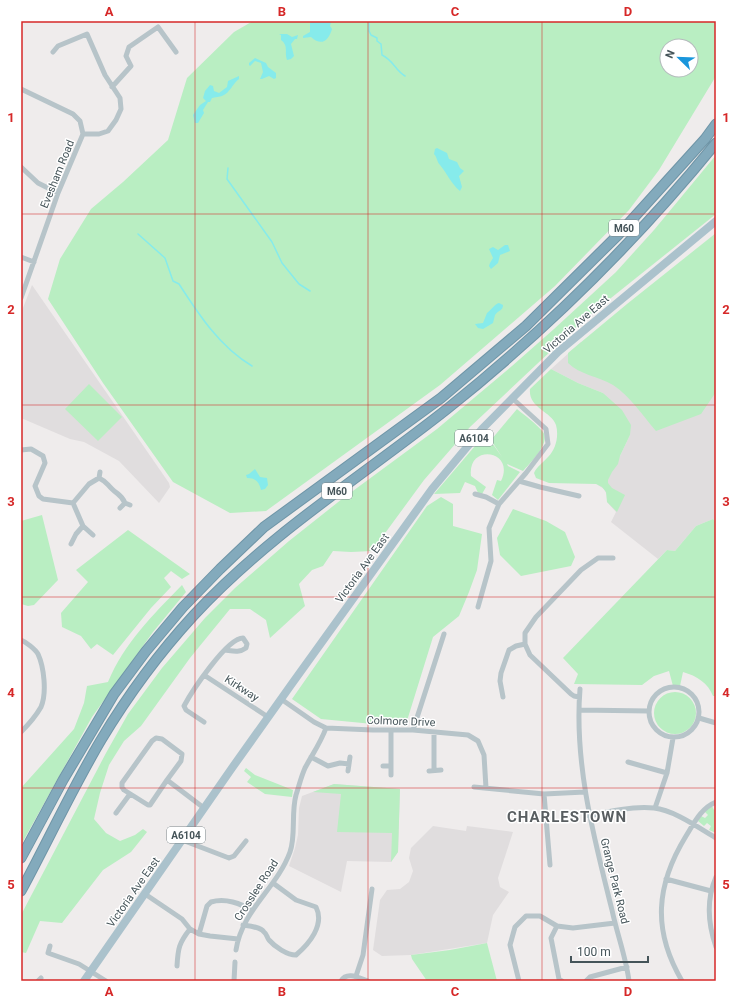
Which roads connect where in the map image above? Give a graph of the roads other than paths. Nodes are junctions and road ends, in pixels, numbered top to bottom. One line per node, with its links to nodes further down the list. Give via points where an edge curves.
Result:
1 (53, 52): 3 (street, via 58,46 87,34)
2 (176, 52): 3 (street, via 158,27 129,47 126,56 131,66)
3 (112, 87): 6 (street, via 120,98 121,109 116,120 108,131)
4 (21, 89): 6 (street, Evesham Road, via 73,114 80,121)
5 (716, 124): 75 (highway, M60, via 618,235 526,326 441,398 264,527 183,607 114,694)
6 (84, 134): 9 (street, Evesham Road)
7 (716, 143): 81 (highway, M60, via 627,244 537,332 447,409 280,534 225,583 193,616 125,702 74,788)
8 (21, 167): 9 (street, via 38,183)
9 (58, 193): 12 (street, Evesham Road)
10 (716, 221): 14 (main road, Victoria Ave East / A6104, via 558,352)
11 (21, 257): 12 (street)
12 (34, 262): 13 (street, Evesham Road)
13 (21, 298)
14 (512, 398): 18 (street, via 546,429 548,444); 37 (main road, Victoria Ave East / A6104, via 482,429 432,489)
15 (21, 450): 21 (street, via 31,449 43,456 45,463 35,486 39,496)
16 (100, 472): 17 (street)
17 (99, 478): 21 (street, via 89,484); 23 (street, via 122,495 128,504)
18 (519, 481): 20 (street); 22 (street)
19 (475, 494): 22 (street)
20 (579, 496)
21 (74, 503): 24 (street)
22 (499, 504): 28 (street, via 489,528 491,561)
23 (120, 508)
24 (83, 526): 25 (street); 26 (street)
25 (93, 536)
26 (71, 544)
27 (613, 558): 31 (street, via 598,558 581,570 536,616 525,633)
28 (478, 607)
29 (444, 634): 46 (street)
30 (21, 640): 47 (street, via 38,652 44,673 41,706)
31 (525, 644): 35 (street, via 509,650 501,673); 36 (street, via 530,655 571,694)
32 (225, 650): 33 (street)
33 (204, 675): 40 (street, Kirkway); 42 (street, via 184,706)
34 (580, 689): 36 (street, Grange Park Road)
35 (503, 697)
36 (579, 697): 38 (street, Grange Park Road)
37 (281, 699): 40 (main road, Victoria Ave East / A6104); 44 (street, Colmore Drive)
38 (579, 710): 39 (street); 63 (street, Grange Park Road)
39 (649, 711): 41 (street, via 654,697 660,691 679,687 687,690 697,701); 49 (street, via 655,729)
40 (268, 717): 67 (main road, Victoria Ave East / A6104)
41 (699, 718): 43 (street); 49 (street, via 690,732)
42 (204, 722)
43 (716, 723)
44 (326, 728): 45 (street, Colmore Drive); 50 (street, Crosslee Road)
45 (392, 730): 46 (street, Colmore Drive); 55 (street)
46 (413, 730): 48 (street, Colmore Drive)
47 (21, 732)
48 (434, 732): 56 (street, via 431,771); 62 (street, Colmore Drive, via 468,735 478,741 484,755)
49 (672, 738): 58 (street)
50 (311, 757): 53 (street, via 328,766); 79 (street, Crosslee Road, via 304,770 295,800 291,851)
51 (350, 757): 53 (street)
52 (628, 762): 58 (street)
53 (349, 764): 57 (street)
54 (383, 766): 55 (street)
55 (391, 766): 59 (street)
56 (441, 770)
57 (348, 771)
58 (667, 773): 68 (street)
59 (391, 774)
60 (167, 780): 64 (street, via 150,805 145,805); 64 (street, via 181,761 182,754 162,739 156,738 122,783 123,788); 67 (street)
61 (474, 787): 62 (street)
62 (486, 788): 65 (street)
63 (585, 792): 65 (street); 70 (street, Grange Park Road)
64 (130, 794): 69 (street)
65 (544, 794): 76 (street)
66 (716, 802): 71 (street, via 707,807)
67 (204, 808): 73 (main road, Victoria Ave East / A6104)
68 (655, 808): 70 (street, via 620,809); 71 (street)
69 (116, 812)
70 (589, 816): 85 (street, Grange Park Road)
71 (693, 824): 72 (street); 78 (street, via 674,856)
72 (716, 838)
73 (182, 840): 74 (street, via 229,858); 83 (main road, Victoria Ave East / A6104)
74 (246, 842)
75 (21, 858)
76 (550, 866)
77 (716, 877): 82 (street)
78 (666, 880): 82 (street); 108 (street, via 661,912 663,935)
79 (273, 882): 84 (street, Crosslee Road); 86 (street, via 296,900 316,907 319,913 319,921 305,947 296,955 291,955 270,941 264,932)
80 (372, 889): 98 (street, via 363,955)
81 (21, 891)
82 (711, 891): 92 (street, via 709,917)
83 (145, 894): 88 (street, via 182,919); 97 (main road, Victoria Ave East / A6104)
84 (252, 911): 86 (street, Crosslee Road); 89 (street, via 238,904 211,902 207,906)
85 (615, 922): 87 (street, via 573,928); 96 (street, Grange Park Road)
86 (243, 925): 90 (street, Crosslee Road)
87 (557, 926): 104 (street, via 540,916 526,916 514,927 510,945); 105 (street, via 551,938 559,979)
88 (190, 929): 89 (street); 95 (street, via 180,943)
89 (199, 934): 90 (street)
90 (238, 939): 93 (street, Crosslee Road)
91 (50, 946): 97 (street, via 48,953)
92 (716, 947)
93 (236, 950)
94 (235, 962): 101 (street)
95 (177, 966)
96 (627, 967): 106 (street, via 590,977); 107 (street, Grange Park Road)
97 (91, 971): 99 (main road, Victoria Ave East / A6104); 100 (street)
98 (356, 976): 102 (street, via 345,976); 103 (street)
99 (84, 981)
100 (106, 981)
101 (234, 981)
102 (341, 981)
103 (368, 981)
104 (519, 981)
105 (562, 981)
106 (586, 981)
107 (629, 981)
108 (682, 981)

